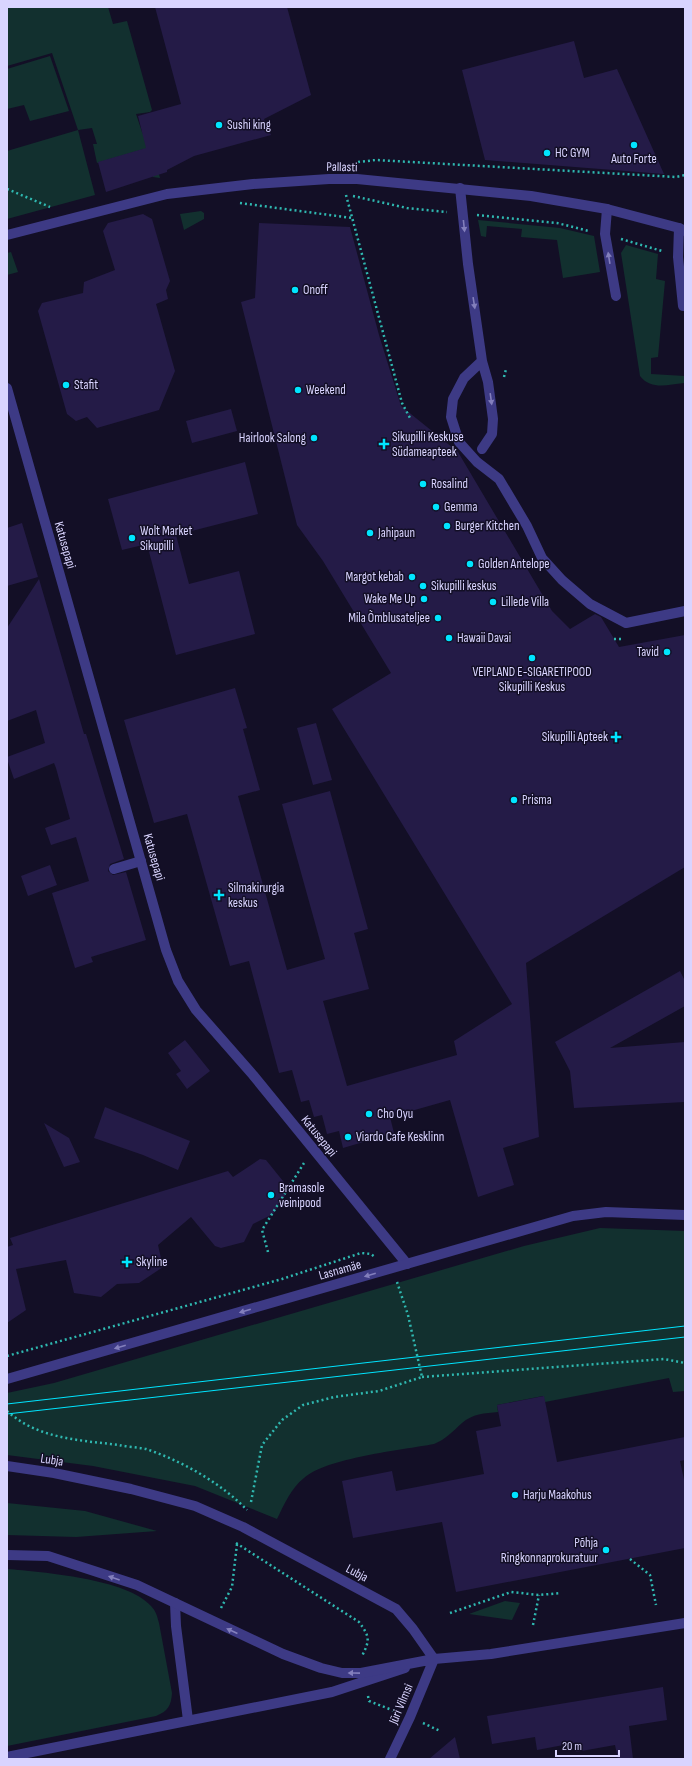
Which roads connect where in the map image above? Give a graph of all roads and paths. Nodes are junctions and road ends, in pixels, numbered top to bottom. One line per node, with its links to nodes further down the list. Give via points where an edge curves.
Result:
1 (460, 188): 6 (street, Pallasti, via 531,196); 8 (street); 12 (street, Pallasti, via 357,179 253,184 167,194)
2 (7, 189): 7 (path)
3 (338, 194): 4 (path)
4 (346, 195): 8 (path, via 407,208); 9 (path)
5 (248, 200): 9 (path, via 233,202)
6 (607, 209): 10 (street, Pallasti); 11 (street)
7 (56, 210)
8 (463, 213): 11 (path, via 557,223); 16 (street, one-way to 16)
9 (352, 218): 18 (path, via 402,403)
10 (683, 228): 13 (street)
11 (605, 234): 13 (path); 14 (street, one-way to 11)
12 (7, 235)
13 (678, 257): 15 (street)
14 (616, 296)
15 (683, 306)
16 (482, 361): 19 (street, one-way to 19, via 493,419 492,434); 20 (street, via 464,378 453,399 451,417 459,442 477,462 499,478 542,558 562,580 590,604 626,623)
17 (7, 388): 21 (street, Katusepapi)
18 (410, 418)
19 (482, 449)
20 (685, 611)
21 (142, 861): 22 (street); 23 (street, Katusepapi, via 166,950 178,981 196,1010)
22 (114, 869)
23 (313, 1149): 25 (path, via 262,1230); 26 (street, Katusepapi)
24 (685, 1214): 26 (street, Lasnamäe, via 606,1212 572,1216)
25 (268, 1252)
26 (408, 1264): 27 (street, Lasnamäe)
27 (388, 1269): 28 (path, via 372,1254 362,1253 282,1279); 30 (path, via 396,1280 408,1315); 31 (street, Lasnamäe, one-way to 31)
28 (7, 1356)
29 (685, 1363): 30 (path, via 664,1359)
30 (422, 1377): 34 (path, via 379,1391 334,1397 303,1405 282,1420 262,1445)
31 (7, 1378)
32 (7, 1411): 35 (path, via 16,1420 32,1429 52,1436 145,1449 197,1472 231,1494)
33 (7, 1466): 48 (street, Lubja, via 131,1489 195,1506 243,1527 396,1609)
34 (251, 1502)
35 (249, 1512)
36 (230, 1540): 37 (path)
37 (237, 1544): 45 (path, via 232,1587); 49 (path, via 359,1622 368,1633 368,1643 360,1661)
38 (7, 1555): 42 (street, one-way to 38, via 137,1586 48,1556)
39 (630, 1559): 43 (path, via 650,1575)
40 (561, 1593): 41 (path)
41 (539, 1594): 44 (path, via 511,1592); 47 (path)
42 (175, 1604): 45 (street); 51 (street)
43 (656, 1605)
44 (450, 1613)
45 (213, 1622): 49 (street, one-way to 45, via 321,1668 283,1654)
46 (685, 1623): 48 (street, via 514,1650)
47 (532, 1625)
48 (434, 1659): 49 (street); 50 (street, Jüri Vilmsi)
49 (362, 1677): 50 (path, via 369,1701); 51 (street, via 332,1692)
50 (410, 1717): 52 (path); 54 (street, Jüri Vilmsi)
51 (188, 1720): 53 (street)
52 (440, 1731)
53 (7, 1757)
54 (390, 1759)

